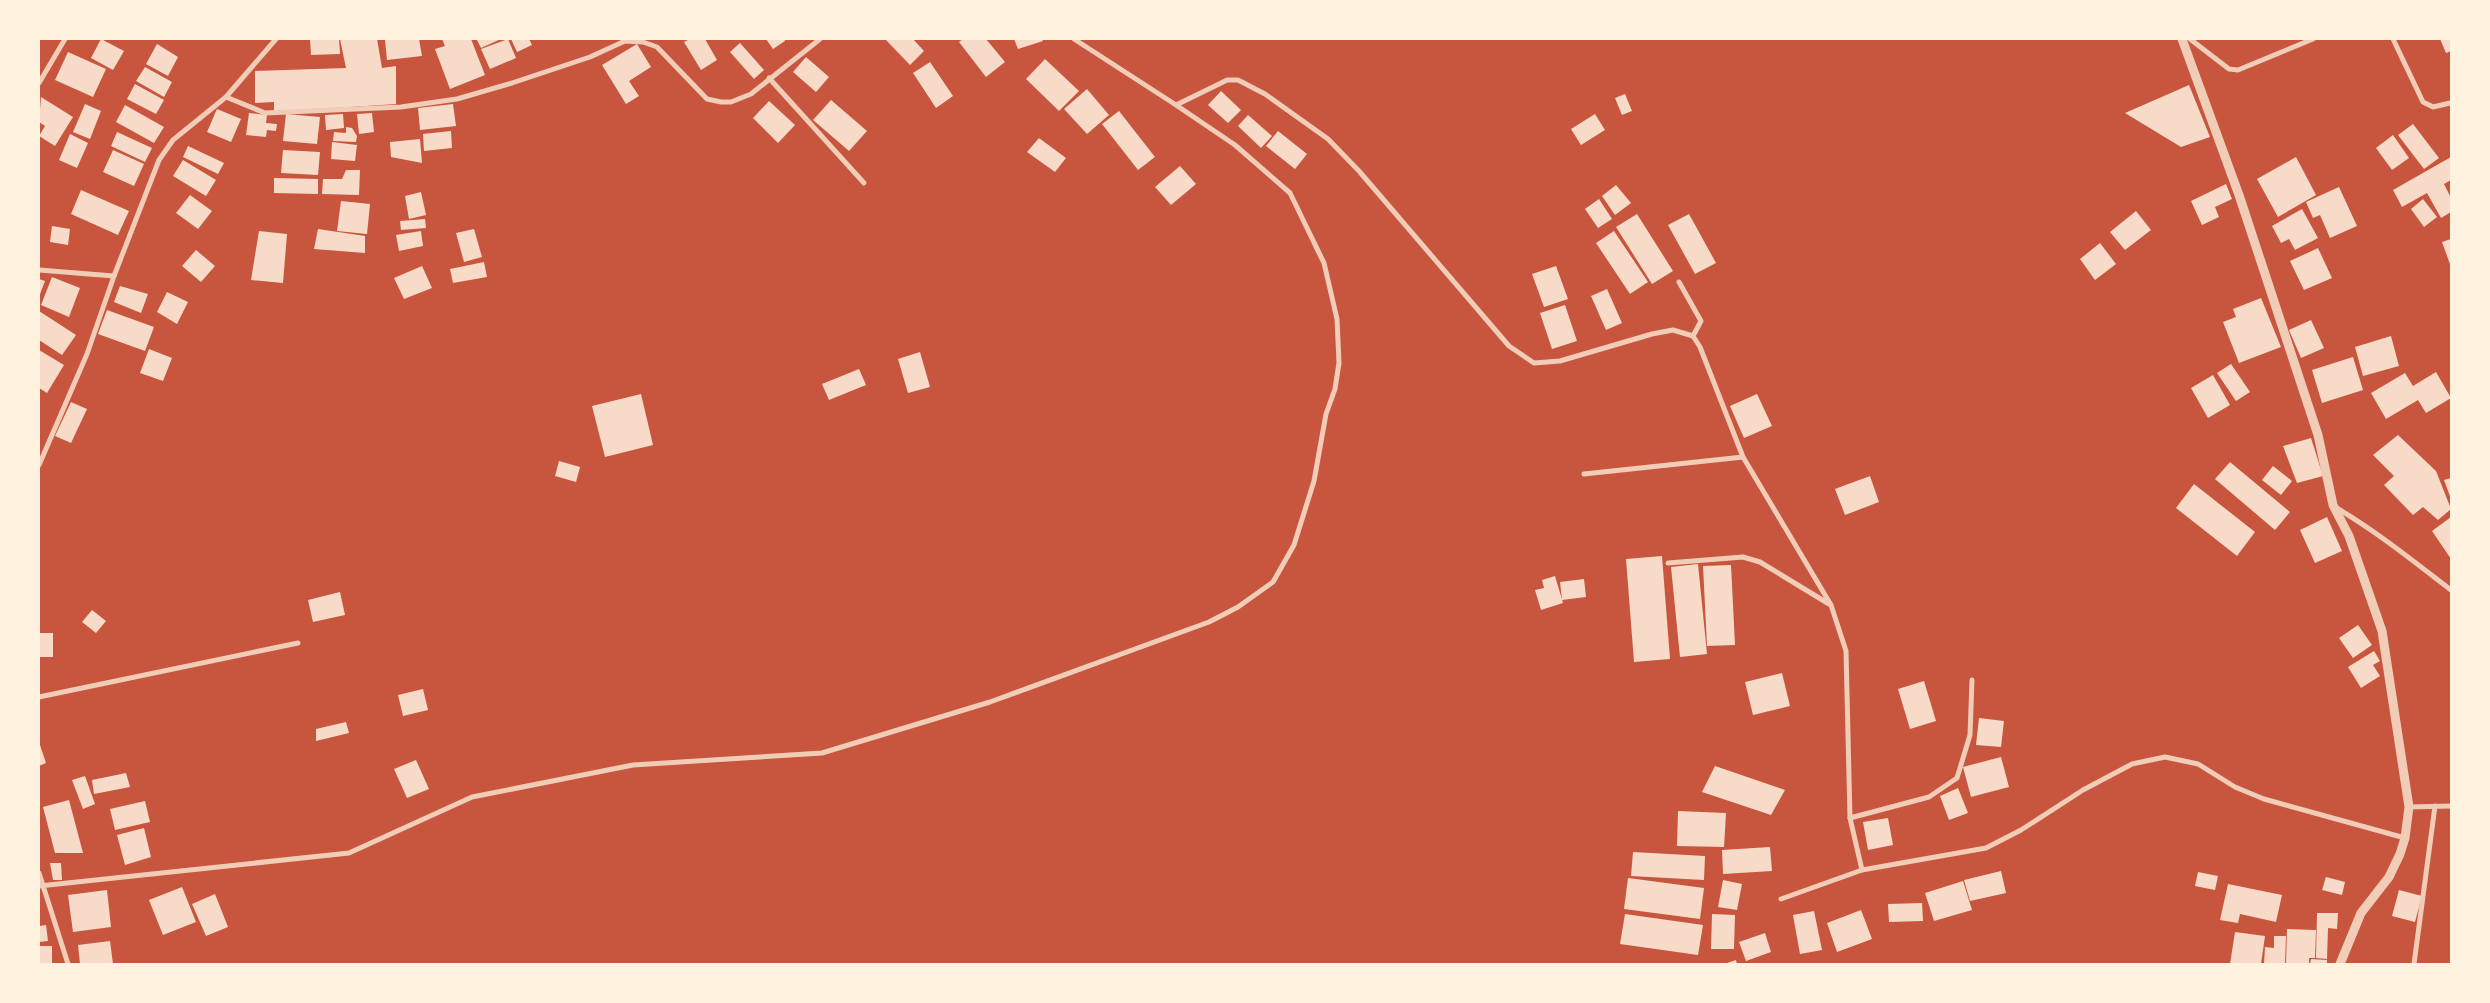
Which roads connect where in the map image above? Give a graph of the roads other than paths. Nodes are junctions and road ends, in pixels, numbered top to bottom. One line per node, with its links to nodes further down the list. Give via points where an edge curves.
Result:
1 (65, 39): 11 (street)
2 (276, 39): 12 (street)
3 (820, 39): 10 (street)
4 (1074, 39): 14 (street)
5 (2182, 39): 23 (street, via 2239,195 2318,435)
6 (2190, 39): 7 (street, via 2230,69 2238,70)
7 (2313, 39)
8 (2393, 39): 13 (street, via 2423,102 2433,107)
9 (651, 42): 10 (street, via 707,99 722,102 738,100 751,94); 12 (street, via 625,40 590,57 512,83 457,99 401,107 265,113)
10 (769, 78): 15 (street)
11 (39, 83)
12 (226, 97): 17 (street, via 173,140 159,160)
13 (2450, 103)
14 (1176, 105): 19 (street, via 1216,84 1238,80 1265,94 1328,138 1510,346 1534,363 1560,361 1673,330); 37 (street, via 1235,145 1290,193 1324,263 1337,319 1339,363 1335,389 1326,414 1314,481 1294,545 1273,582 1238,607 1209,622 990,702 822,753 633,766 472,797 350,853)
15 (864, 183)
16 (39, 270): 17 (street)
17 (114, 276): 21 (street, via 87,354)
18 (1680, 282): 19 (street, via 1701,321)
19 (1693, 336): 20 (street)
20 (1743, 457): 22 (street); 26 (street)
21 (39, 465)
22 (1584, 474)
23 (2333, 505): 25 (street, via 2374,530); 32 (street, via 2349,536 2382,631)
24 (1668, 564): 26 (street, via 1743,557 1760,562)
25 (2451, 590)
26 (1831, 604): 33 (street, via 1846,651)
27 (298, 643): 29 (street)
28 (1972, 680): 33 (street, via 1970,735 1956,778 1929,796)
29 (39, 697)
30 (2436, 806): 31 (street); 32 (street); 41 (street)
31 (2451, 806)
32 (2409, 807): 34 (street)
33 (1850, 818): 35 (street)
34 (2405, 838): 35 (street, via 2264,799 2235,787 2198,764 2165,757 2132,764 1986,848); 40 (street, via 2389,877 2361,913)
35 (1862, 870): 38 (street)
36 (39, 873): 37 (street)
37 (41, 886): 39 (street)
38 (1781, 899)
39 (68, 964)
40 (2340, 964)
41 (2414, 964)

